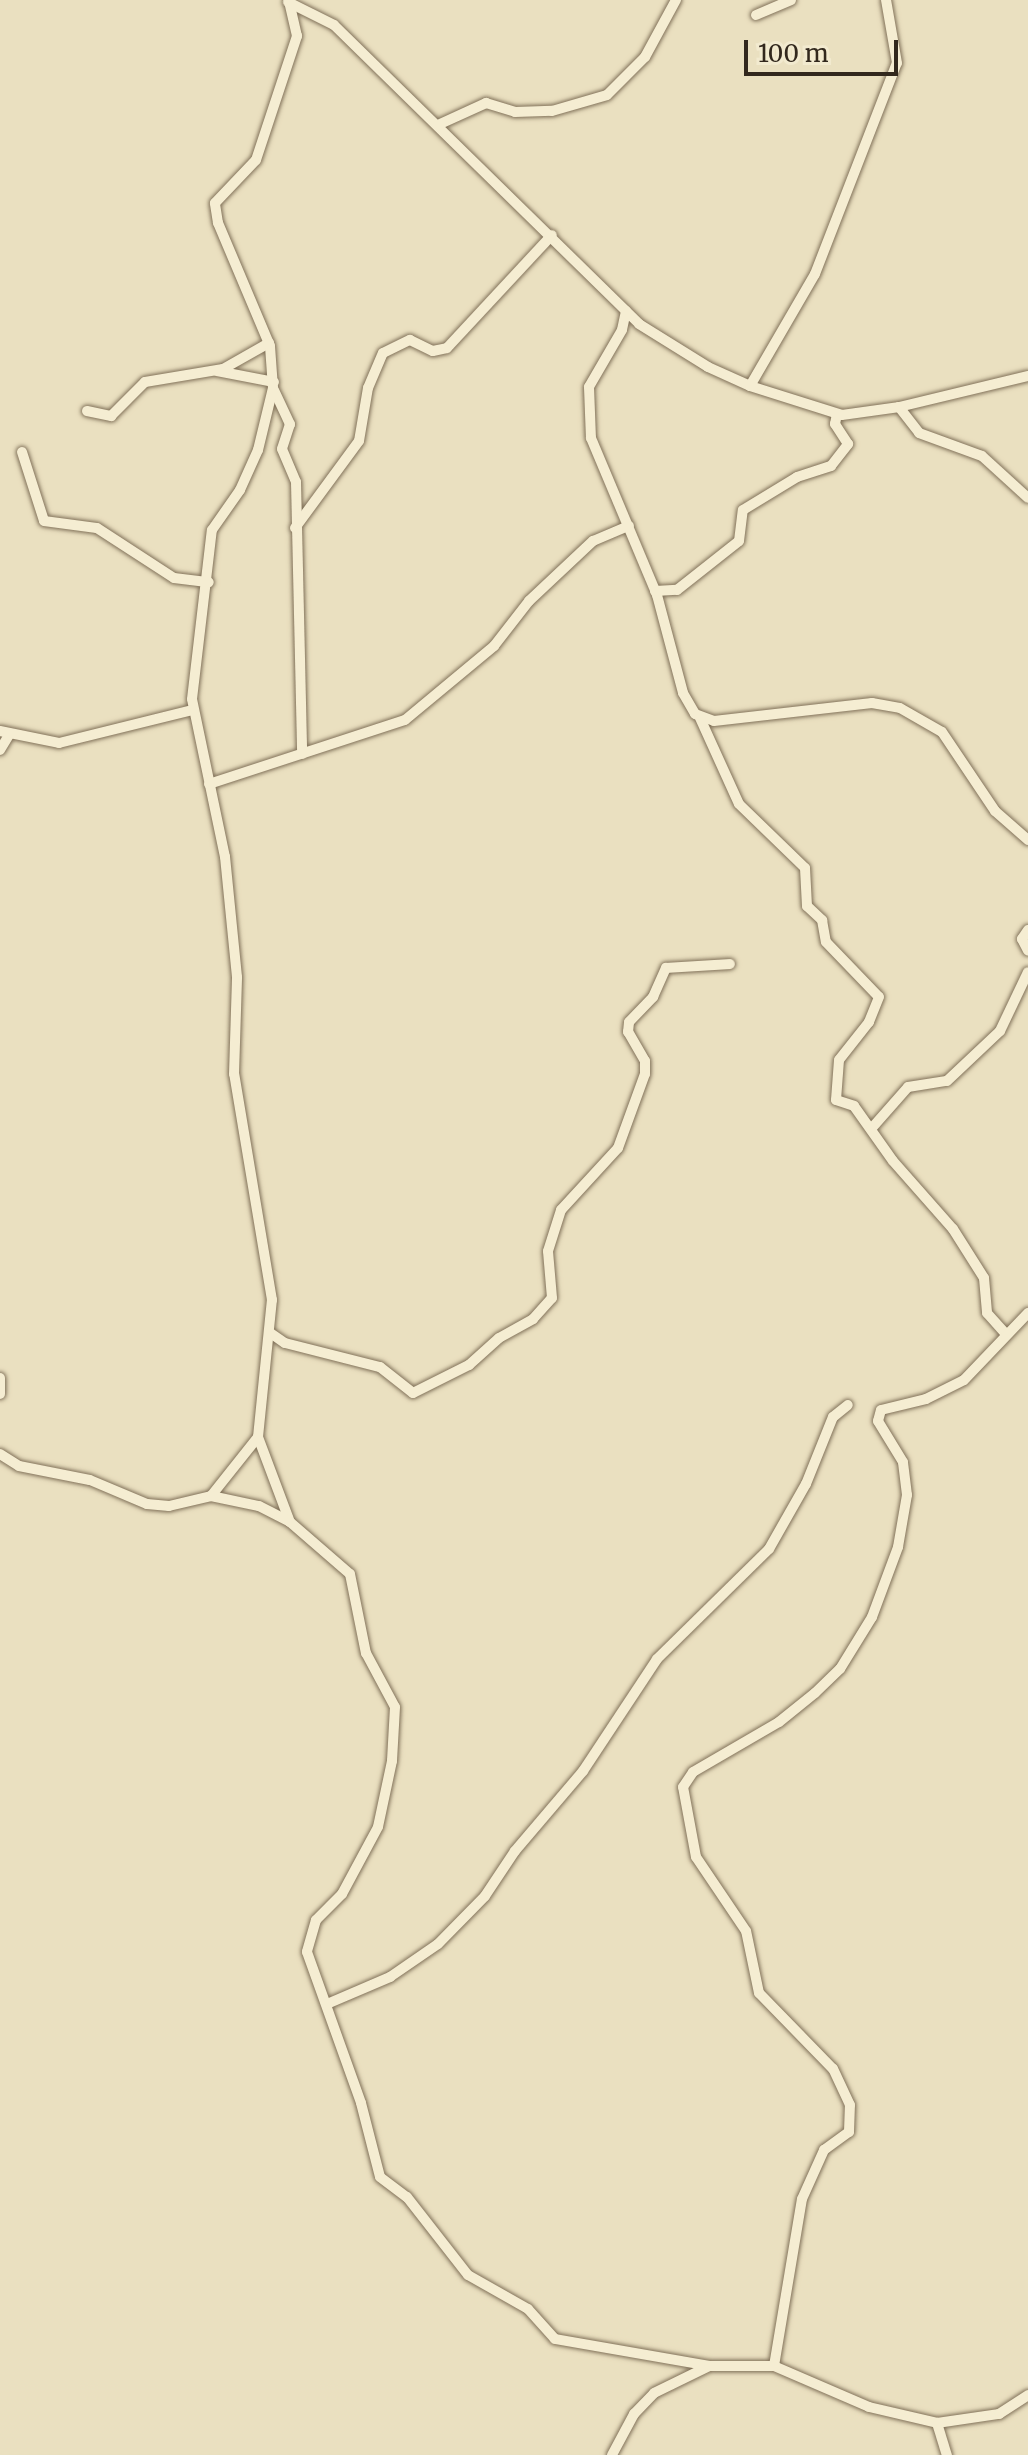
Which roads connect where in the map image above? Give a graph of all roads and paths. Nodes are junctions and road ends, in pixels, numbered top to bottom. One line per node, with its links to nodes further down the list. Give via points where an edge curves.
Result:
1 (676, 0): 6 (street, via 645,57 607,95 552,111 515,112 486,103)
2 (791, 0): 5 (street)
3 (886, 0): 13 (street, via 897,63 815,274)
4 (286, 1): 6 (street, via 334,25); 9 (street, via 297,36 256,160 215,203 218,223)
5 (756, 15)
6 (440, 124): 7 (street)
7 (552, 235): 8 (street); 20 (street, via 447,348 433,351 410,340 383,353 368,388 359,441)
8 (626, 311): 13 (street, via 669,344); 19 (street, via 622,330 594,374 586,406 595,451)
9 (269, 343): 10 (street); 12 (street)
10 (216, 370): 12 (street); 15 (street, via 145,382 111,416)
11 (1028, 376): 14 (street)
12 (274, 385): 20 (street, via 291,428 282,449 295,475); 21 (street, via 258,450 240,490 212,530)
13 (750, 386): 16 (street)
14 (899, 407): 16 (street); 18 (street, via 919,433 982,456)
15 (87, 411)
16 (837, 414): 22 (street, via 835,424 848,444 831,466 797,477 743,510 739,541 677,590)
17 (22, 452): 21 (street, via 44,521 97,528 174,578)
18 (1028, 498)
19 (629, 526): 22 (street); 27 (street, via 593,541 529,601 494,646 418,712 389,729)
20 (295, 528): 27 (street)
21 (209, 582): 23 (street)
22 (655, 591): 24 (street, via 683,693)
23 (192, 710): 25 (street, via 59,743); 28 (street)
24 (700, 718): 29 (street, via 872,703 900,708 942,732 995,811); 34 (street, via 739,804 805,868 807,906 822,920 826,942 879,997 869,1022 839,1060 835,1089 837,1101 853,1104)
25 (5, 733): 26 (street)
26 (0, 750)
27 (302, 754): 28 (street)
28 (209, 784): 36 (street, via 225,857 237,977 234,1074 268,1272)
29 (1028, 840)
30 (1028, 930): 31 (street, via 1022,939)
31 (1028, 951)
32 (730, 964): 36 (street, via 666,968 653,997 629,1022 645,1074 618,1148 561,1210 548,1251 552,1298 533,1319 499,1338 469,1365 413,1393 380,1367 285,1343)
33 (1028, 972): 34 (street, via 1000,1031 947,1081 904,1090)
34 (871, 1129): 37 (street, via 953,1229 984,1278 987,1313)
35 (1028, 1313): 37 (street)
36 (269, 1332): 41 (street)
37 (1005, 1333): 47 (street, via 964,1380 926,1399 890,1405 878,1416 881,1430 903,1462 905,1516 877,1604 840,1669 779,1722 693,1772 683,1787 696,1857 746,1931 759,1993 833,2069 850,2105 849,2132 824,2150 802,2199)
38 (0, 1378): 39 (street)
39 (0, 1394)
40 (848, 1405): 45 (street, via 833,1417 806,1484 769,1549 657,1659 583,1771 515,1851 485,1896 438,1944 390,1977)
41 (258, 1437): 43 (street); 44 (street)
42 (0, 1454): 43 (street, via 19,1466 90,1480 147,1504 169,1506)
43 (211, 1496): 44 (street, via 259,1506)
44 (290, 1522): 45 (street, via 350,1574 366,1653 396,1718 378,1827 342,1894 309,1933 311,1973)
45 (327, 2004): 46 (street, via 380,2177 407,2197 468,2275 528,2309 563,2343)
46 (709, 2366): 47 (street); 50 (street, via 654,2393 634,2414)
47 (774, 2366): 49 (street, via 869,2407)
48 (1028, 2395): 49 (street, via 999,2414)
49 (937, 2423): 51 (street)
50 (612, 2455)
51 (947, 2455)

